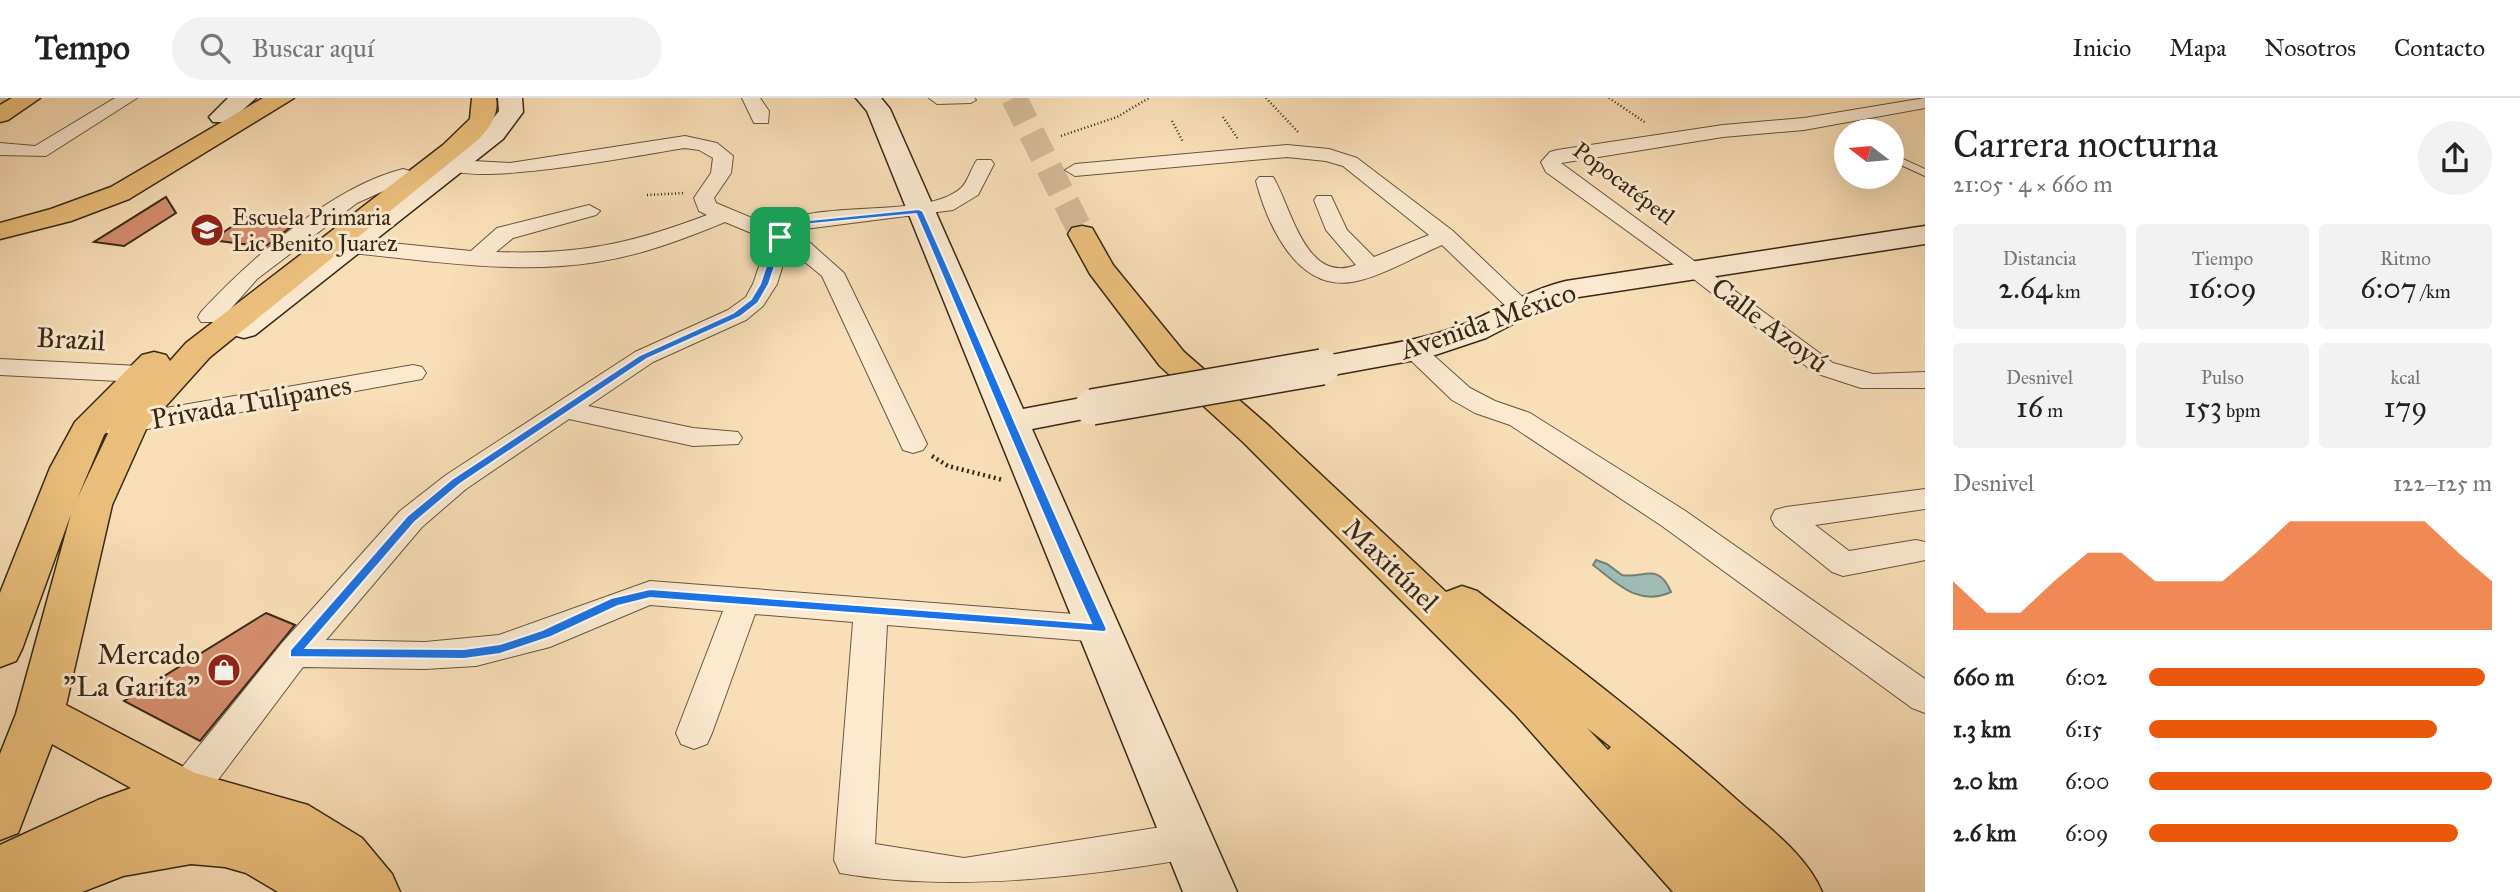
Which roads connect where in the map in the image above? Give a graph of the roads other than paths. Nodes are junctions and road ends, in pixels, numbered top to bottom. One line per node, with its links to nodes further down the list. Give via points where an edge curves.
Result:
1 (128, 98): 16 (street, via 39,152)
2 (244, 98): 14 (main road)
3 (263, 98): 14 (main road)
4 (282, 98): 17 (main road, via 235,120)
5 (466, 98): 44 (main road, via 469,115 457,131)
6 (484, 98): 40 (main road, via 485,114 452,150)
7 (510, 98): 20 (main road, via 511,112 494,134)
8 (751, 98): 15 (street)
9 (868, 98): 26 (main road, via 878,110)
10 (934, 98): 11 (lane)
11 (971, 100)
12 (1925, 103): 13 (street, Popocatépetl)
13 (1883, 104): 38 (street, Popocatépetl, via 1557,156 1551,162 1553,168)
14 (221, 117): 28 (main road, via 106,187)
15 (761, 119)
16 (0, 149)
17 (191, 149): 29 (main road, via 115,195); 34 (main road, via 171,174 138,193 57,226)
18 (1904, 163): 22 (lane)
19 (984, 164): 26 (street, via 971,191 946,206)
20 (455, 166): 27 (street, via 510,169 663,144 702,143 723,156 725,164 704,198 706,207); 35 (main road)
21 (1075, 170): 32 (street, via 1309,151 1350,162)
22 (1925, 173)
23 (1266, 181): 37 (street, via 1272,204 1298,251 1325,274 1349,276)
24 (1324, 200): 37 (street, via 1336,232)
25 (589, 211): 36 (street, via 505,233)
26 (919, 211): 33 (street, via 800,223); 47 (main road)
27 (725, 215): 33 (street); 36 (street, via 663,239 578,258)
28 (0, 221)
29 (0, 231)
30 (1082, 233): 50 (main road, Maxitúnel, via 1100,268 1172,359)
31 (1925, 235): 38 (main road, Avenida México)
32 (1445, 236): 37 (street); 39 (street)
33 (780, 237): 46 (street, via 755,301 737,315 644,357); 52 (street, via 816,256 832,273)
34 (0, 240)
35 (351, 246): 36 (street); 40 (main road, via 234,335)
36 (476, 258)
37 (1373, 267)
38 (1699, 272): 39 (main road, Avenida México, via 1566,290); 45 (street, Calle Azoyú, via 1824,368 1845,379 1864,383)
39 (1521, 307): 41 (main road, Avenida México, via 1475,331)
40 (198, 350): 48 (main road)
41 (1414, 351): 47 (main road, Avenida México, bridge); 61 (street, via 1461,394 1520,419 1674,518)
42 (0, 367): 44 (street, Brazil)
43 (413, 373): 48 (street, Privada Tulipanes)
44 (139, 374): 49 (main road)
45 (1925, 380)
46 (566, 410): 51 (street, via 680,435); 60 (street, via 456,482 411,519)
47 (1011, 422): 57 (main road)
48 (131, 423): 49 (street, Privada Tulipanes); 62 (main road, via 93,505)
49 (88, 430): 59 (main road)
50 (1257, 435): 58 (main road); 73 (main road, Maxitúnel, via 1532,701)
51 (728, 438)
52 (914, 444)
53 (1925, 499): 54 (street, via 1786,518 1843,564)
54 (1916, 551)
55 (743, 601): 56 (street); 60 (street, via 650,593 615,602 547,634 500,649 464,654); 63 (street)
56 (871, 610): 57 (street); 67 (street, via 854,860 964,878)
57 (1100, 629): 67 (main road)
58 (1514, 645): 74 (main road); 75 (main road, via 1638,741)
59 (0, 649)
60 (294, 653): 64 (street)
61 (1925, 698)
62 (40, 714): 64 (main road); 65 (main road)
63 (694, 733)
64 (185, 793): 66 (main road); 68 (main road, via 116,816)
65 (0, 817)
66 (224, 822): 69 (main road, via 100,859); 70 (main road); 71 (main road, via 290,821 343,855)
67 (1187, 841): 72 (main road)
68 (0, 872)
69 (27, 892)
70 (318, 892)
71 (373, 892)
72 (1210, 892)
73 (1708, 892)
74 (1747, 892)
75 (1795, 892)

